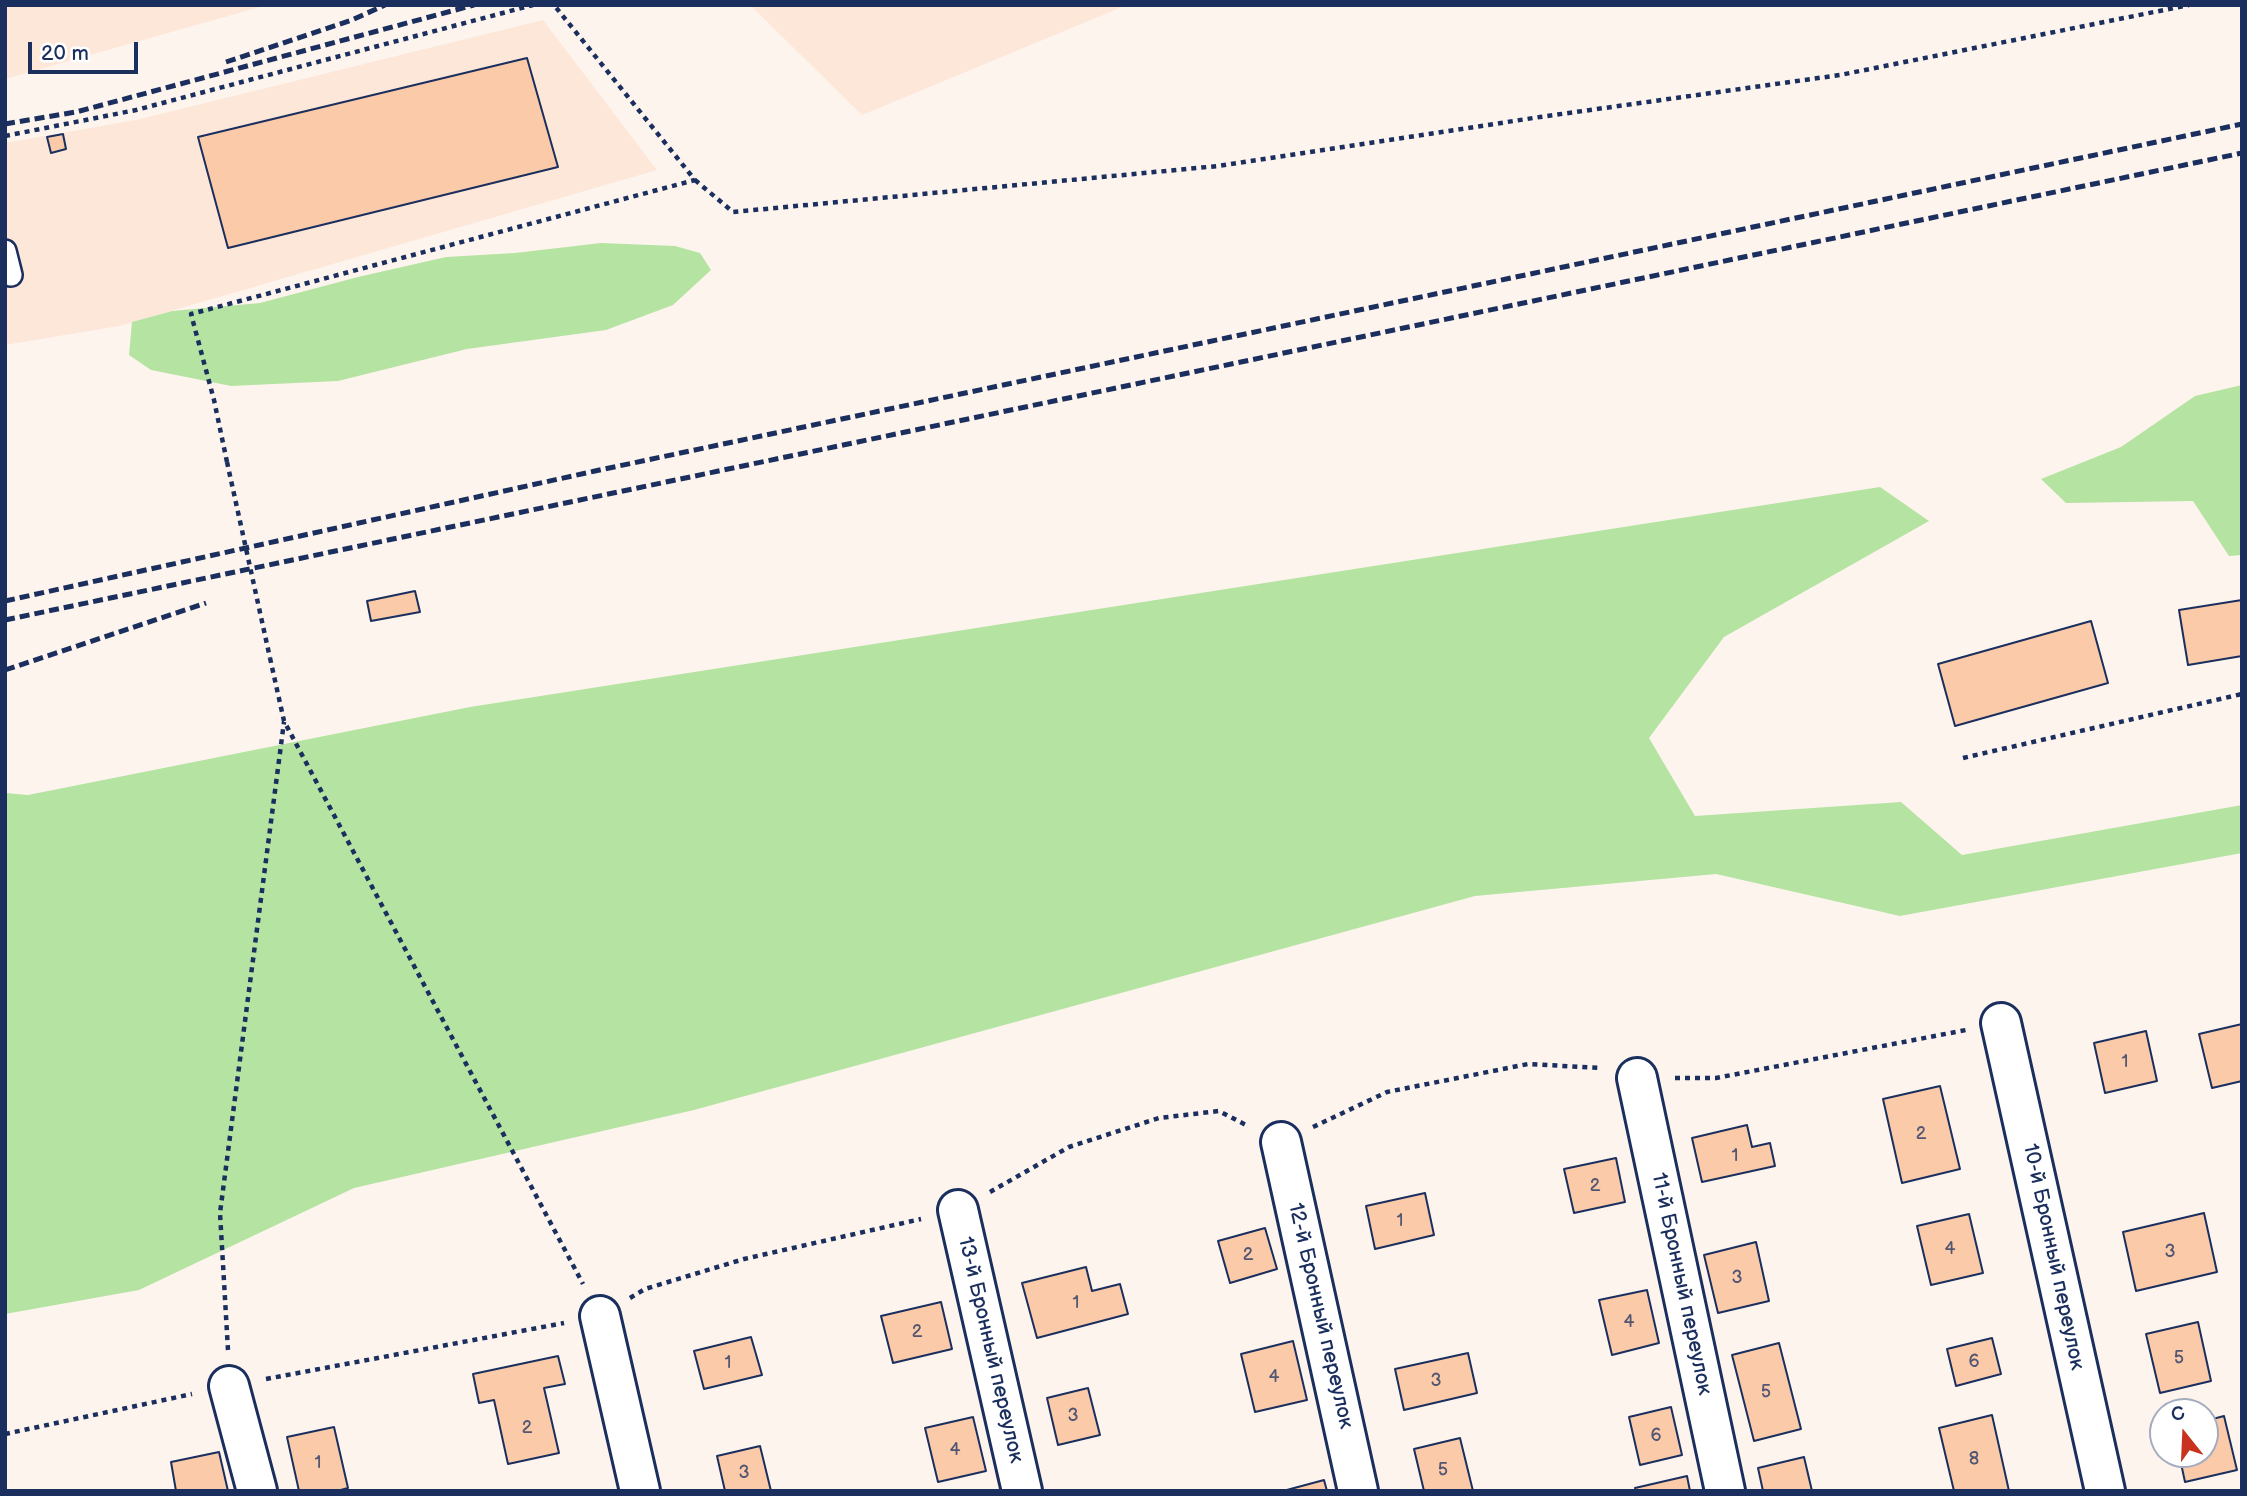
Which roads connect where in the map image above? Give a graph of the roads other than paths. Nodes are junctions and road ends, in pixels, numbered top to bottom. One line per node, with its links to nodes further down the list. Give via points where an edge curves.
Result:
1 (5, 251): 2 (lane)
2 (11, 275)
3 (2001, 1023): 14 (street, 10-й Бронный переулок)
4 (1637, 1078): 13 (street, 11-й Бронный переулок)
5 (1281, 1142): 12 (street, 12-й Бронный переулок)
6 (958, 1210): 11 (street, 13-й Бронный переулок)
7 (600, 1316): 10 (street)
8 (229, 1386): 9 (street)
9 (257, 1491)
10 (640, 1491)
11 (1022, 1491)
12 (1358, 1491)
13 (1725, 1491)
14 (2105, 1491)

